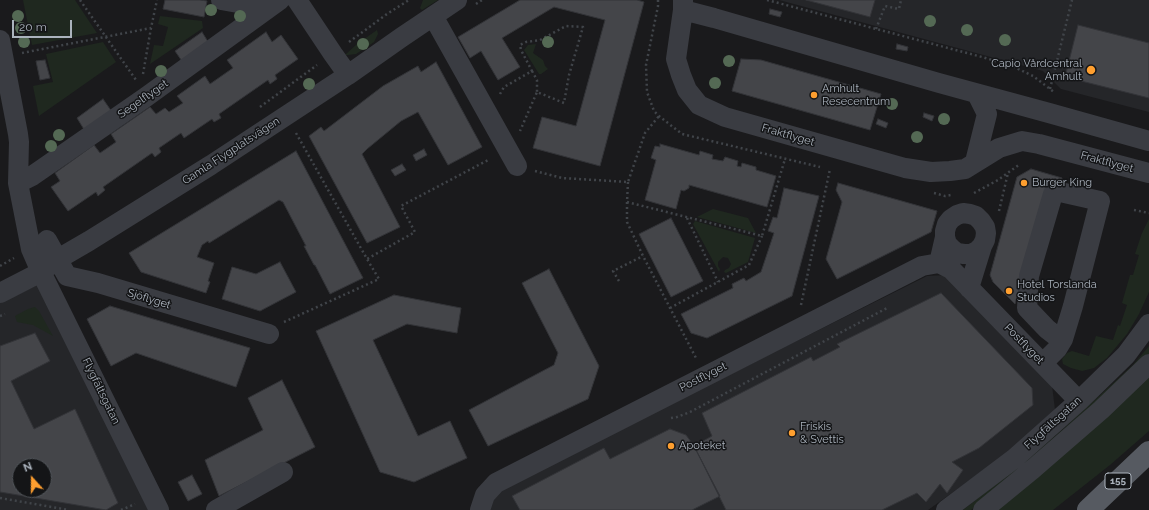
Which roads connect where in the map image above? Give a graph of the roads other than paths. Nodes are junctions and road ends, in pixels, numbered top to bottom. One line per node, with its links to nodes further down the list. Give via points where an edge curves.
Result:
1 (221, 0): 4 (street, Segelflyget, via 260,7)
2 (297, 0): 8 (street)
3 (457, 0): 6 (street, Gamla Flygplatsvägen)
4 (272, 5): 14 (street, Segelflyget, via 144,92 32,176)
5 (683, 5): 9 (street, Fraktflyget, via 714,18); 12 (street, Fraktflyget, via 676,59 687,90 699,105 725,117 905,168 932,172 950,171 965,169)
6 (433, 16): 8 (street, Gamla Flygplatsvägen); 11 (street)
7 (2, 48): 14 (street, via 19,142)
8 (348, 75): 18 (street, Gamla Flygplatsvägen, via 212,165)
9 (977, 94): 10 (street, Fraktflyget); 12 (street, via 987,114)
10 (1149, 141)
11 (513, 158)
12 (975, 162): 13 (street, Fraktflyget, via 999,148 1022,141)
13 (1149, 172)
14 (18, 182): 20 (street, via 31,249)
15 (945, 238): 17 (street, via 947,244 957,253 971,254); 17 (street, via 947,224 951,219 963,213 970,214 976,216 985,227 985,240); 19 (street)
16 (47, 240): 18 (street, Sjöflyget)
17 (982, 246): 21 (street)
18 (58, 259): 20 (street, Gamla Flygplatsvägen); 24 (street, Sjöflyget, via 67,276)
19 (939, 263): 21 (street, Postflyget, via 951,269); 34 (street, Postflyget, via 922,266 496,483 485,495)
20 (41, 272): 22 (street, Gamla Flygplatsvägen); 32 (street, Flygfältsgatan)
21 (969, 288): 26 (street, Postflyget)
22 (0, 293)
23 (1149, 324): 28 (street, Flygfältsgatan, via 1126,355)
24 (265, 333)
25 (1062, 339): 25 (street, via 1047,329 1027,308 1029,276 1053,194 1060,192 1100,200); 26 (street, via 1057,349)
26 (1043, 363): 28 (street, Postflyget)
27 (1149, 364): 36 (street, via 1101,410)
28 (1079, 401): 35 (street, Flygfältsgatan, via 1015,458)
29 (1149, 452): 37 (main road, 155)
30 (283, 472): 33 (street)
31 (1149, 472): 38 (main road, 155)
32 (159, 510)
33 (216, 510)
34 (480, 510)
35 (946, 510)
36 (983, 510)
37 (1088, 510)
38 (1104, 510)

